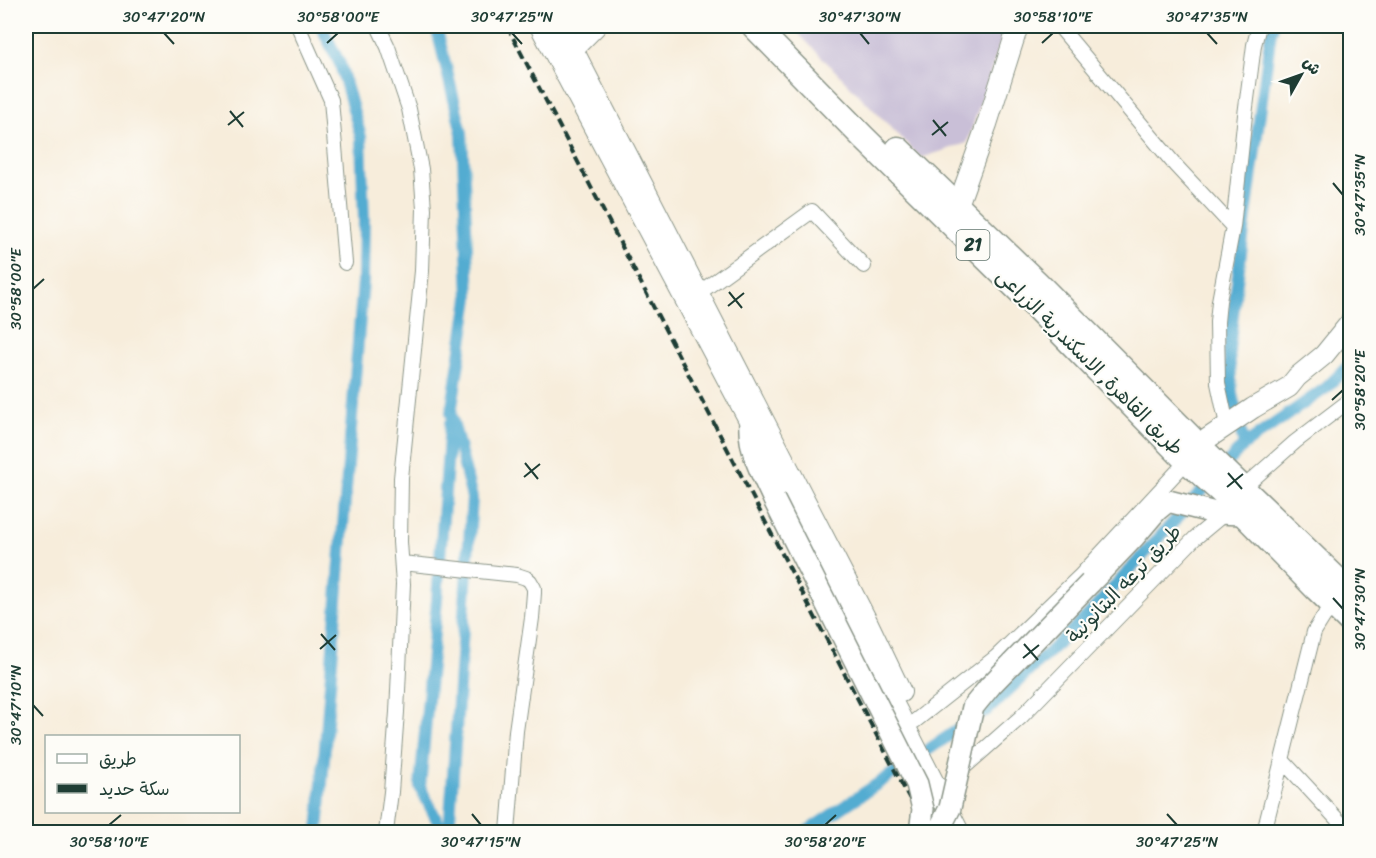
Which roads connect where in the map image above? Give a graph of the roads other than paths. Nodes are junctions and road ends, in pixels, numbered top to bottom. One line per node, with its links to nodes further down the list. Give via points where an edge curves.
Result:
1 (298, 26): 14 (street, via 331,100)
2 (378, 26): 23 (street, via 409,109 424,209 422,271 401,478)
3 (540, 26): 19 (main road)
4 (561, 26): 11 (main road)
5 (596, 26): 11 (main road)
6 (754, 26): 12 (highway, طريق القاهرة, الاسكندرية الزراعى / 21, via 863,137)
7 (777, 26): 12 (highway, طريق القاهرة, الاسكندرية الزراعى / 21)
8 (1018, 26): 12 (main road)
9 (1059, 26): 13 (street)
10 (1259, 26): 13 (street)
11 (573, 49): 16 (main road)
12 (955, 215): 21 (highway, طريق القاهرة, الاسكندرية الزراعى / 21, via 1037,283)
13 (1233, 227): 20 (street, via 1217,322 1218,382)
14 (345, 263)
15 (864, 266): 16 (street, via 812,211)
16 (699, 293): 25 (main road, via 867,621)
17 (1350, 323): 20 (main road, via 1324,355 1289,387)
18 (1350, 400): 22 (street, طريق ترعه البتانونية, via 1295,442)
19 (750, 422): 25 (main road); 31 (main road, bridge, via 756,462 917,784 923,809)
20 (1231, 423): 21 (main road)
21 (1197, 456): 22 (highway, طريق القاهرة, الاسكندرية الزراعى / 21); 25 (street, طريق ترعه البتانونية, via 1081,575)
22 (1231, 501): 24 (highway, طريق القاهرة, الاسكندرية الزراعى / 21); 28 (street, طريق ترعه البتانونية, via 1021,717); 32 (main road, bridge, via 1168,501 1156,510 992,685 974,707 950,808)
23 (402, 563): 29 (street, via 397,712); 30 (street, via 517,575 530,581 534,588)
24 (1345, 606): 26 (street, via 1324,616 1314,632)
25 (916, 733): 27 (main road)
26 (1283, 761): 35 (street); 36 (street)
27 (931, 766): 28 (main road); 33 (main road)
28 (947, 782): 34 (main road)
29 (386, 832)
30 (508, 832)
31 (920, 832)
32 (938, 832)
33 (959, 832)
34 (974, 832)
35 (1264, 832)
36 (1348, 832)

